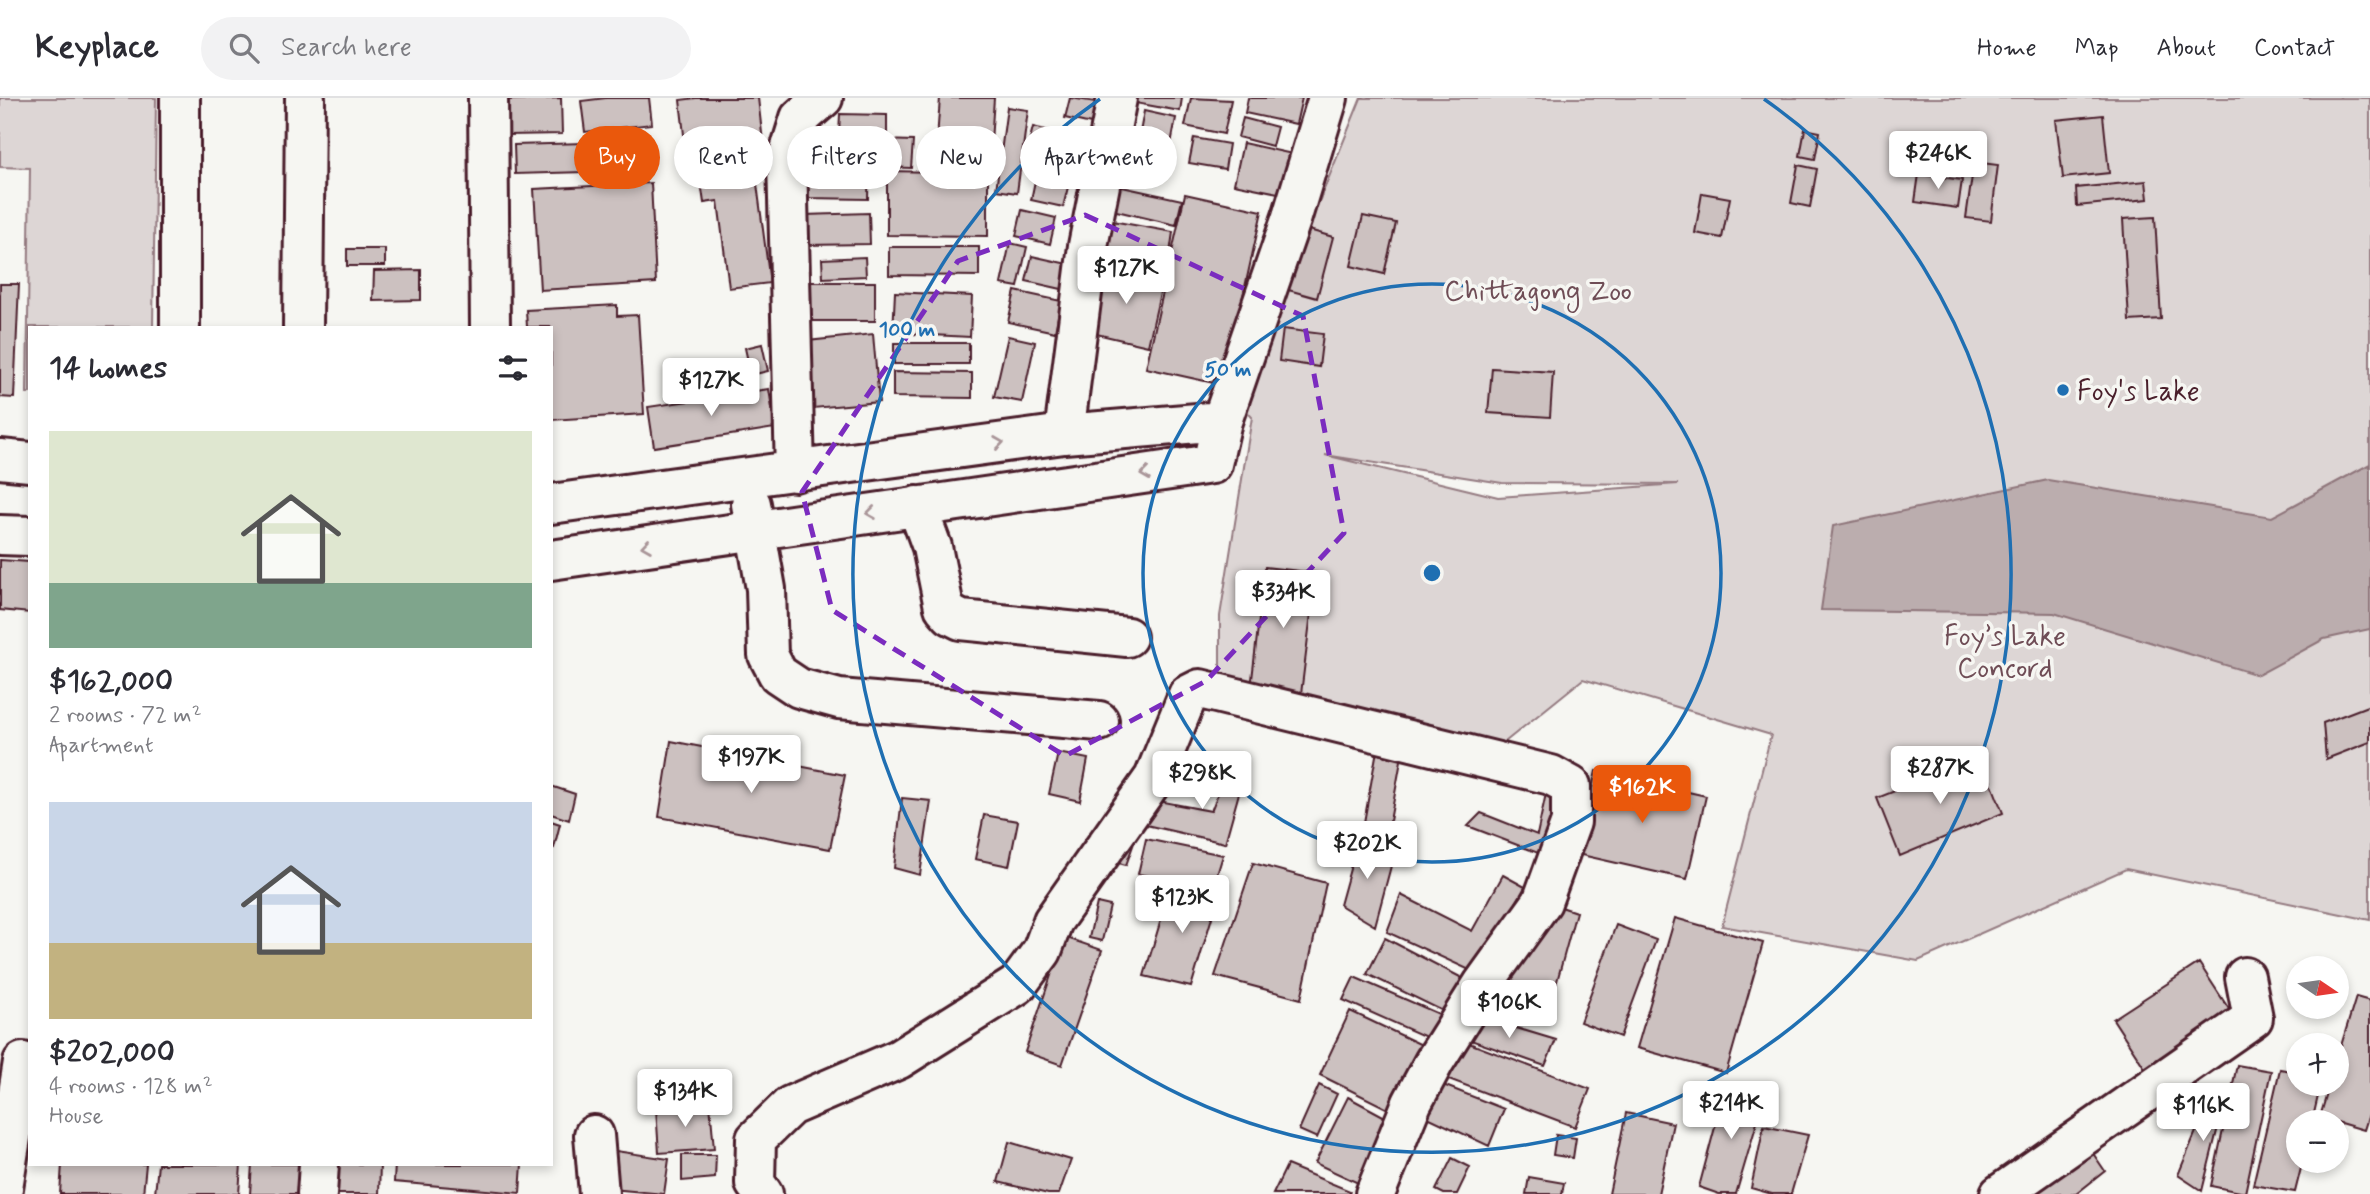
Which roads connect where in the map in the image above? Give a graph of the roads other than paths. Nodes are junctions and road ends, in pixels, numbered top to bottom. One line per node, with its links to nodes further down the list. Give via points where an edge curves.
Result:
1 (180, 98): 7 (street)
2 (305, 98): 8 (street)
3 (488, 98): 9 (street)
4 (823, 98): 14 (street, via 800,118 788,160)
5 (1117, 98): 11 (street, via 1088,246)
6 (1328, 98): 10 (street)
7 (180, 326)
8 (303, 326)
9 (490, 326)
10 (1222, 421): 11 (street); 17 (street, one-way to 17, via 1212,464)
11 (1064, 434): 14 (street, one-way to 11)
12 (0, 459): 13 (street)
13 (28, 462)
14 (795, 472): 15 (street)
15 (748, 478): 16 (street); 18 (street)
16 (553, 504)
17 (917, 506): 18 (street, one-way to 18); 22 (street, via 932,547 944,607 951,615 961,620)
18 (754, 530): 21 (street, one-way to 21); 23 (street, via 766,589 768,655 778,674 799,688 839,699)
19 (0, 535): 20 (street)
20 (28, 536)
21 (553, 560)
22 (1127, 637)
23 (1099, 721)
24 (2245, 977): 33 (street, via 2253,1018)
25 (23, 1062): 28 (street)
26 (594, 1135): 30 (street)
27 (319, 1166): 29 (street)
28 (2, 1194)
29 (317, 1194)
30 (599, 1194)
31 (763, 1194): 32 (street, via 755,1183 756,1139 790,1106 899,1059 1017,985 1042,951 1053,921 1154,778 1188,695 1200,689 1551,775 1571,786 1570,822 1542,902 1434,1062 1412,1103)
32 (1376, 1194)
33 (2000, 1194)

